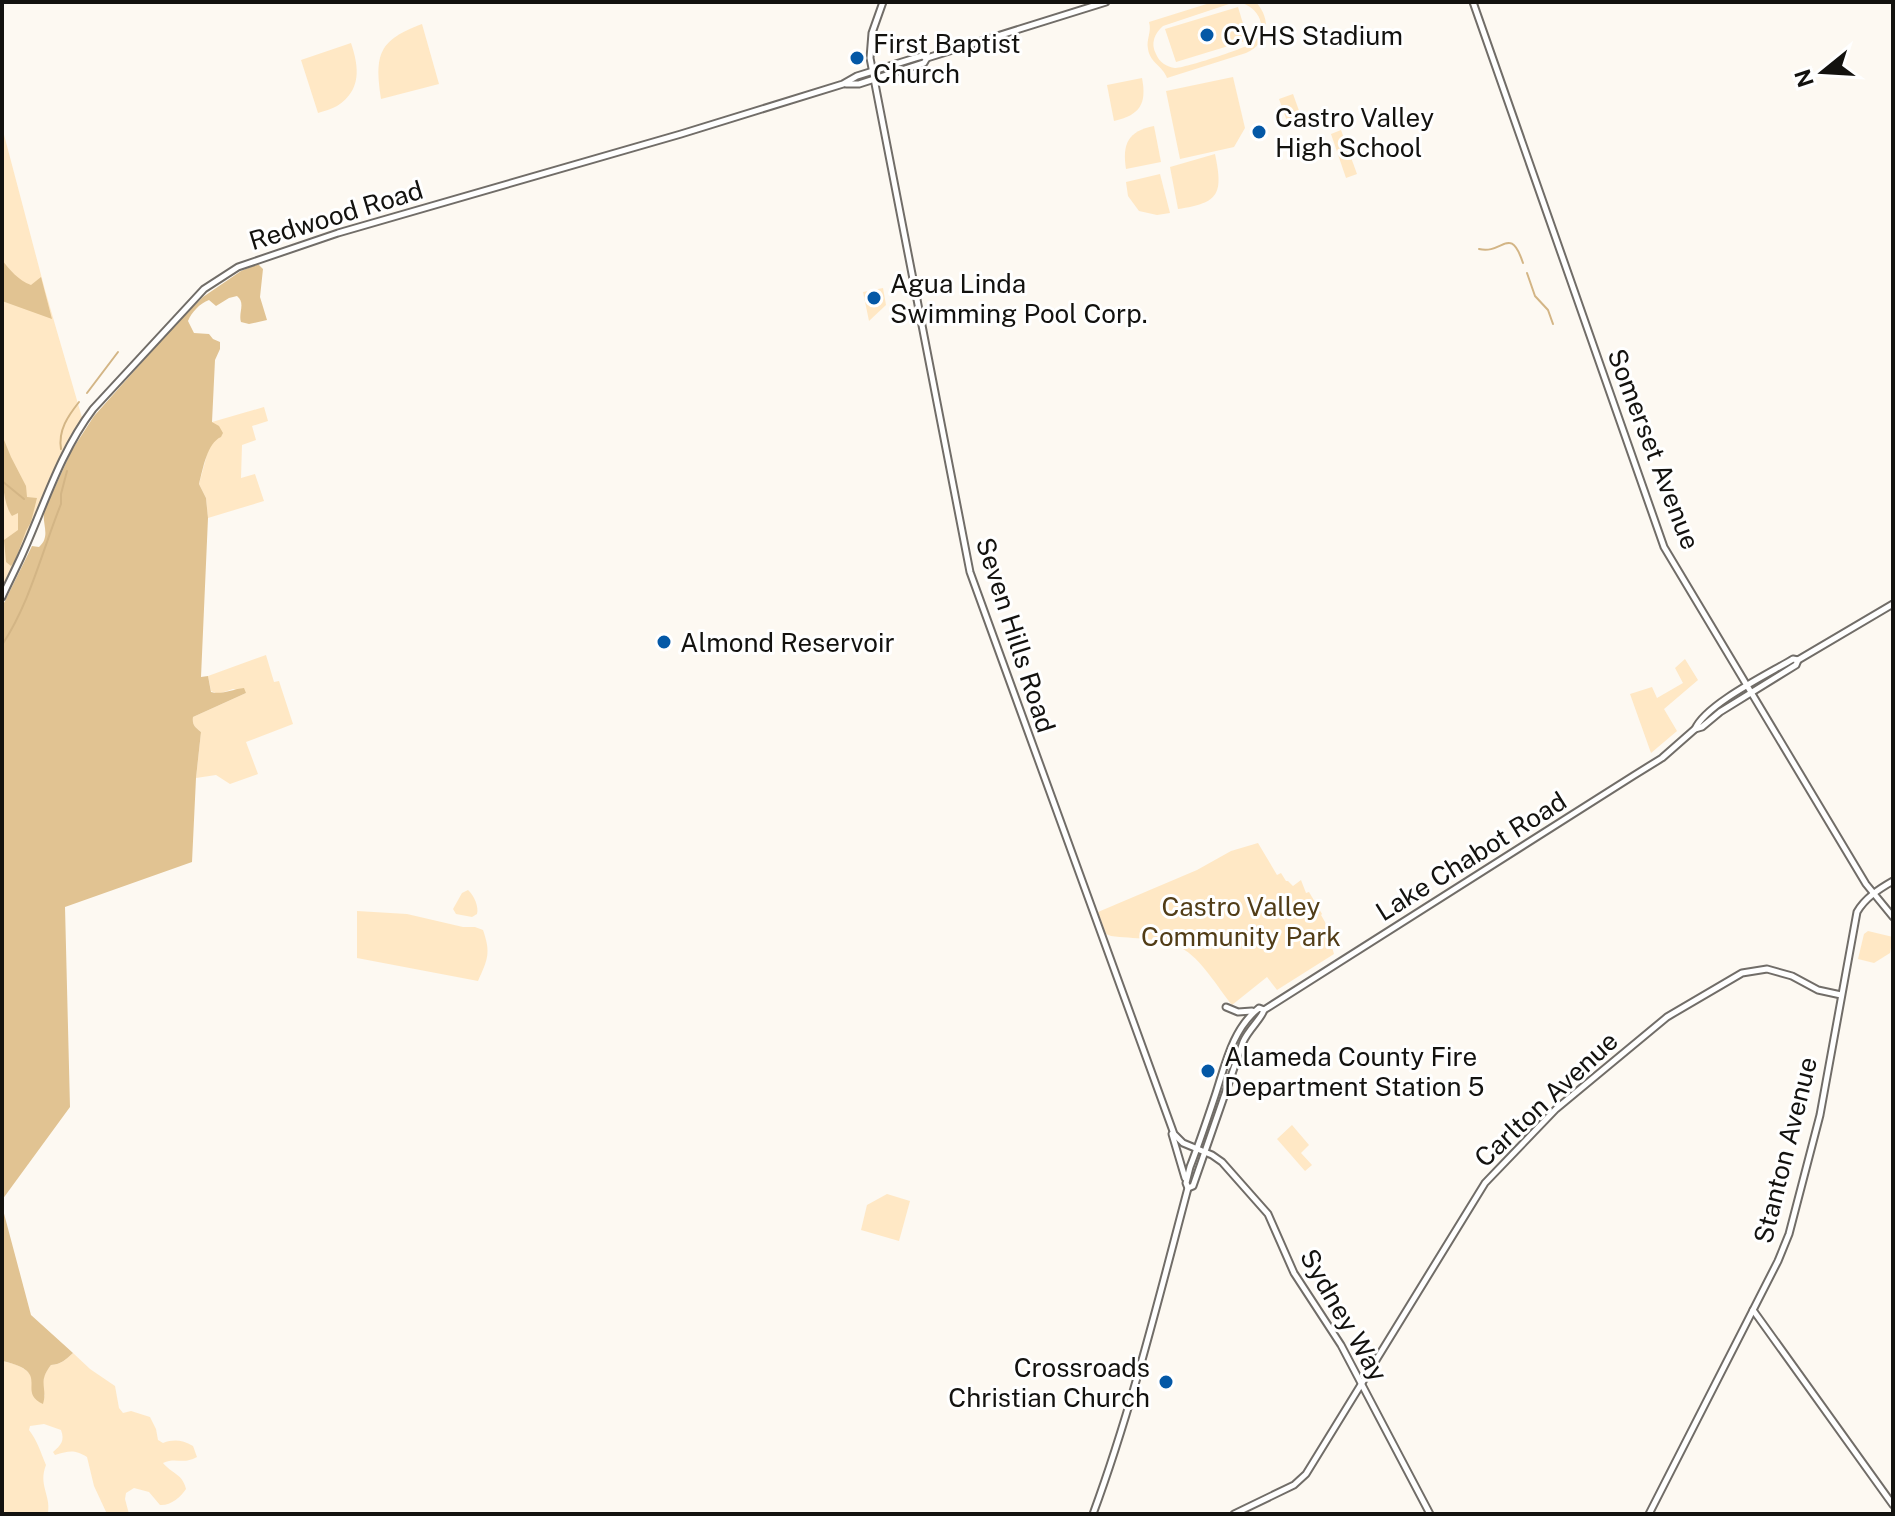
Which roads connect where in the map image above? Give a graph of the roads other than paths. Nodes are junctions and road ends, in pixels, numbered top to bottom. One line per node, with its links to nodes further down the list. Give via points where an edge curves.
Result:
1 (883, 2): 5 (street, Seven Hills Road, via 870,42)
2 (1106, 2): 4 (street, Redwood Road)
3 (1473, 2): 11 (street, Somerset Avenue, via 1664,547)
4 (927, 58): 5 (street, Redwood Road); 6 (street, Redwood Road)
5 (872, 71): 6 (street, Seven Hills Road); 7 (street, Redwood Road)
6 (874, 79): 7 (street, Redwood Road); 20 (street, Seven Hills Road, via 970,572)
7 (843, 84): 8 (street, Redwood Road, via 338,233 224,275 189,304 83,421)
8 (2, 597)
9 (1893, 604): 10 (street, Lake Chabot Road)
10 (1798, 660): 11 (street, Lake Chabot Road); 12 (street, Lake Chabot Road)
11 (1747, 687): 12 (street, Somerset Avenue); 13 (street, Lake Chabot Road, via 1715,706)
12 (1751, 694): 13 (street, Lake Chabot Road); 15 (street, Somerset Avenue)
13 (1695, 729): 19 (street, Lake Chabot Road, via 1652,764)
14 (1893, 881): 15 (street)
15 (1872, 894): 16 (street, Somerset Avenue); 17 (street, Stanton Avenue, via 1857,912)
16 (1893, 917)
17 (1841, 995): 24 (street, Stanton Avenue, via 1820,1115 1789,1234); 25 (street, Carlton Avenue, via 1767,969 1742,973 1657,1025 1556,1109 1485,1183)
18 (1226, 1007): 19 (street, via 1242,1013)
19 (1260, 1010): 21 (street, Lake Chabot Road, via 1233,1044); 22 (street, Lake Chabot Road, via 1263,1015 1244,1039)
20 (1171, 1129): 21 (street, via 1181,1142); 23 (street, Seven Hills Road)
21 (1197, 1149): 22 (street); 23 (street, Lake Chabot Road)
22 (1204, 1152): 23 (street, Lake Chabot Road, via 1193,1186); 25 (street, Sydney Way, via 1222,1162 1268,1214 1294,1273)
23 (1187, 1186): 27 (street, Lake Chabot Road, via 1145,1349)
24 (1753, 1310): 26 (street); 30 (street, Stanton Avenue)
25 (1362, 1385): 28 (street, Carlton Avenue, via 1304,1477); 29 (street, Sydney Way)
26 (1893, 1505)
27 (1093, 1514)
28 (1234, 1514)
29 (1430, 1514)
30 (1649, 1514)

